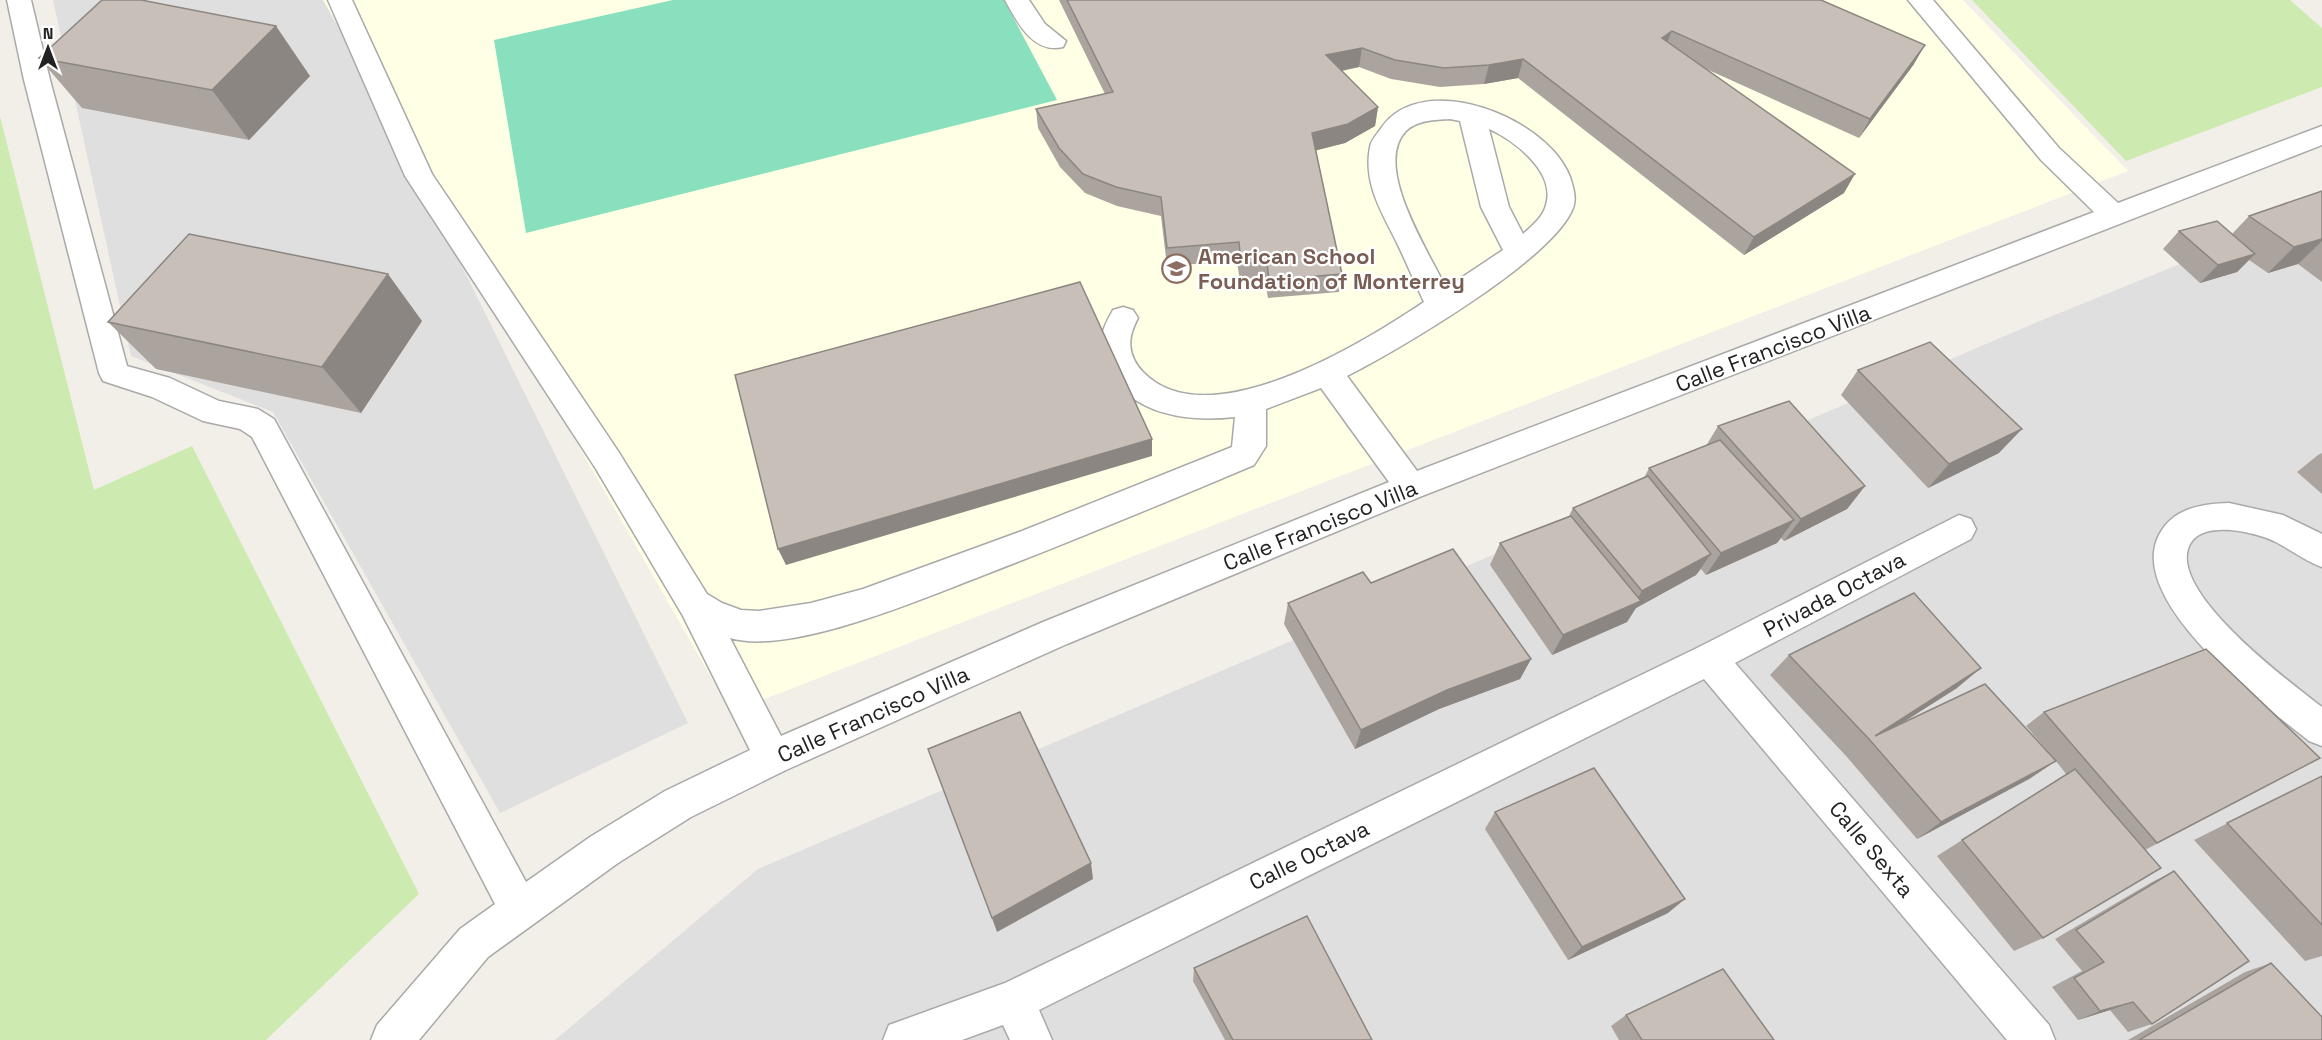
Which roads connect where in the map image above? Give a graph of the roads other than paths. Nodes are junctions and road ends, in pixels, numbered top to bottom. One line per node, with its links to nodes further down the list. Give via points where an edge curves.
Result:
1 (19, 0): 21 (street, via 114,373 159,387 214,412 247,418 264,428)
2 (1017, 0): 5 (street, via 1032,27)
3 (1920, 0): 8 (street, via 2050,154)
4 (347, 1): 17 (street, via 419,176 607,460)
5 (1054, 41)
6 (1470, 112): 9 (street, via 1495,207); 9 (street, via 1498,120 1540,148 1560,188 1556,217); 10 (street, via 1421,112 1401,120 1383,153 1382,175 1391,203)
7 (2322, 135): 8 (street, Calle Francisco Villa)
8 (2115, 216): 14 (street, Calle Francisco Villa)
9 (1518, 252): 10 (street)
10 (1440, 306): 12 (street)
11 (1123, 318): 13 (street, via 1113,342 1116,359 1140,391 1157,400 1179,404)
12 (1328, 374): 13 (street); 14 (street)
13 (1251, 403): 17 (street, via 1250,446 1243,456 883,599 757,627 722,622)
14 (1411, 487): 20 (street, Calle Francisco Villa, via 1056,633)
15 (1959, 529): 18 (street, Privada Octava)
16 (2322, 553): 19 (street, via 2276,524 2238,516 2196,520 2182,526 2170,544 2170,570 2205,627)
17 (695, 605): 20 (street)
18 (1709, 659): 22 (street, Calle Octava); 26 (street, Calle Sexta)
19 (2322, 729)
20 (773, 758): 21 (street, Calle Francisco Villa, via 678,804)
21 (520, 909): 23 (street, Calle Francisco Villa, via 474,943)
22 (1013, 1001): 24 (street, Calle Octava); 25 (street)
23 (392, 1040)
24 (904, 1040)
25 (1031, 1040)
26 (2034, 1040)

